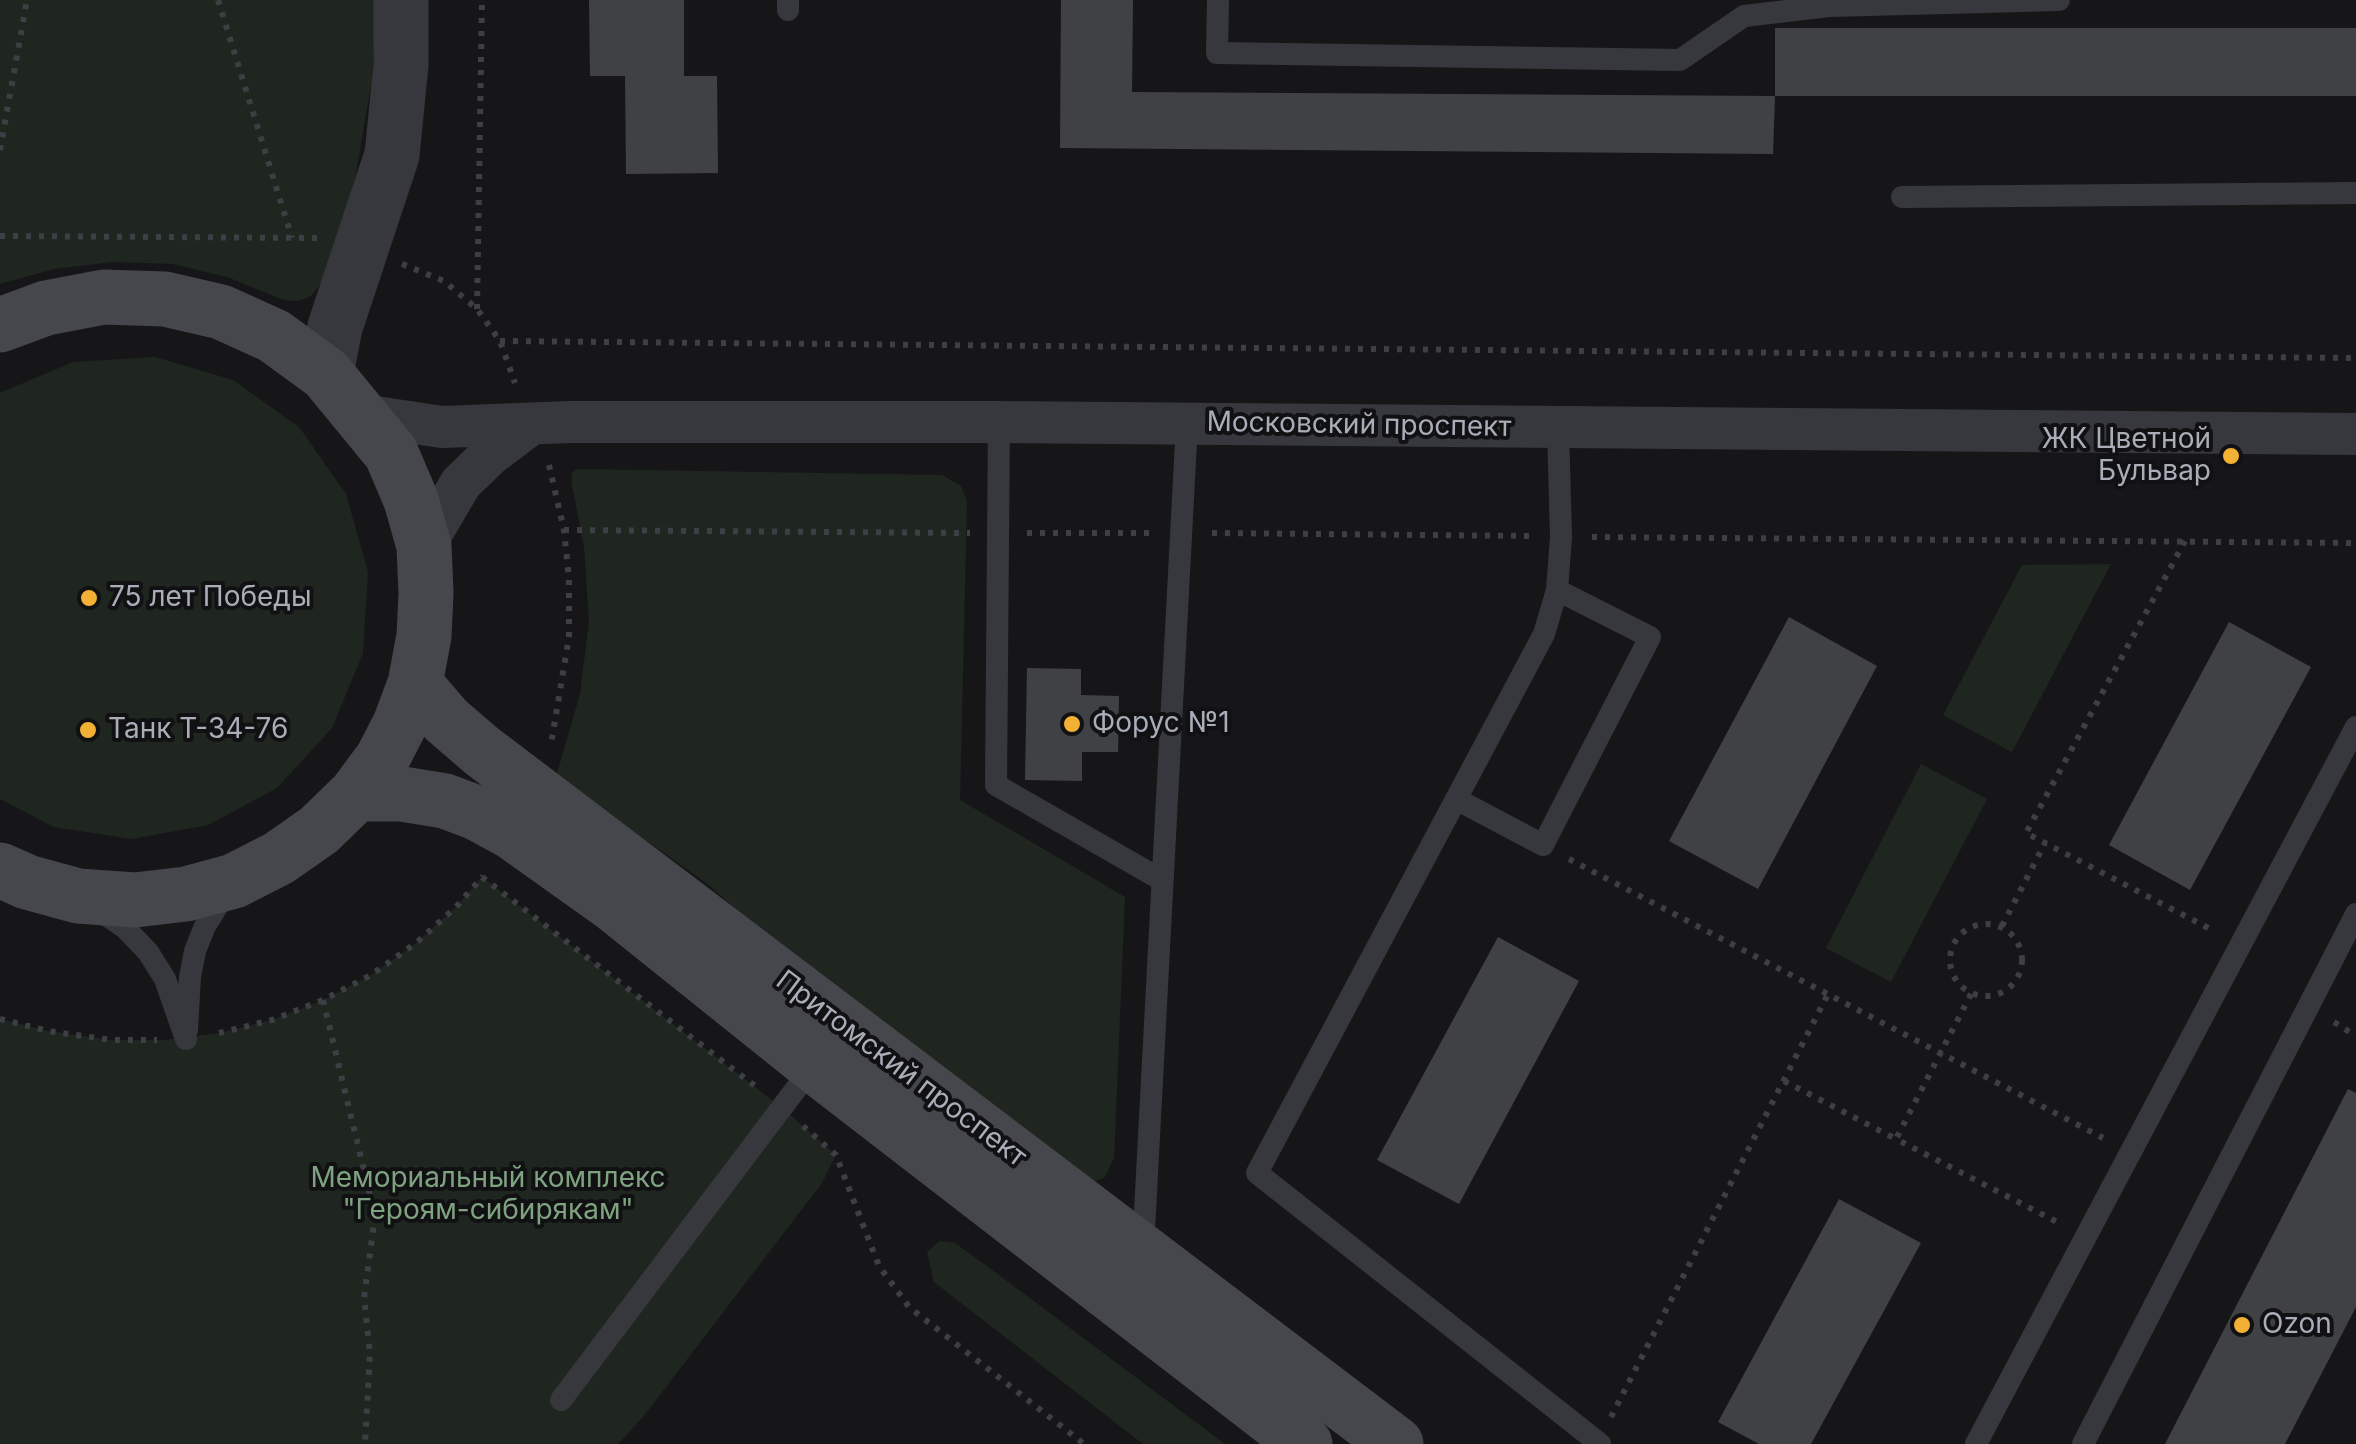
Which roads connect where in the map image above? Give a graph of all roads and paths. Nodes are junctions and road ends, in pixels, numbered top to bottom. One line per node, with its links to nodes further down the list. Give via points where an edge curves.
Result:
1 (27, 0): 7 (path)
2 (218, 0): 11 (path)
3 (401, 0): 18 (street, via 392,155)
4 (482, 0): 14 (path)
5 (1218, 0): 6 (lane, via 1217,54 1680,60 1744,16 1830,6)
6 (2059, 0)
7 (0, 150)
8 (2356, 193): 9 (lane)
9 (1902, 197)
10 (0, 236): 11 (path)
11 (292, 238): 12 (path)
12 (324, 238)
13 (389, 258): 14 (path, via 444,281)
14 (477, 309): 16 (path)
15 (0, 325): 18 (main road, via 104,298 165,299 221,312 274,336)
16 (500, 341): 17 (path); 19 (path)
17 (2356, 358)
18 (326, 374): 20 (main road)
19 (524, 406): 20 (street, Московский проспект, via 442,427); 21 (street, Московский проспект); 32 (street, via 460,484)
20 (362, 415): 32 (main road, via 391,453)
21 (999, 422): 22 (street, Московский проспект); 27 (lane)
22 (1186, 423): 23 (street, Московский проспект); 28 (lane)
23 (1558, 427): 24 (street, Московский проспект); 29 (lane)
24 (2356, 434)
25 (549, 465): 26 (path)
26 (564, 530): 27 (path); 36 (path, via 569,637)
27 (998, 533): 28 (path); 44 (lane, via 996,785)
28 (1180, 533): 29 (path); 44 (lane)
29 (1561, 537): 30 (path); 33 (lane)
30 (2185, 541): 31 (path); 39 (path, via 2026,833)
31 (2356, 542)
32 (424, 546): 34 (main road, via 424,636)
33 (1557, 590): 38 (lane, via 1544,634); 40 (lane, via 1650,638)
34 (414, 684): 37 (main road, via 382,760); 62 (main road, Притомский проспект, via 482,751)
35 (2356, 727): 49 (lane)
36 (550, 746)
37 (356, 794): 45 (main road, via 319,830); 58 (main road, Притомский проспект, via 444,801 512,832 613,904)
38 (1456, 798): 40 (lane); 64 (lane, via 1256,1173)
39 (2045, 843): 48 (path); 49 (path)
40 (1543, 845): 51 (path)
41 (492, 865): 43 (path)
42 (0, 870): 46 (main road)
43 (482, 877): 52 (path, via 416,943); 58 (path)
44 (1160, 879): 62 (lane)
45 (234, 881): 46 (main road, via 135,900); 46 (lane, via 196,951 186,1038 148,952)
46 (78, 896)
47 (2356, 914): 70 (lane)
48 (2002, 926): 50 (path, via 2023,957 2020,976 1990,998); 50 (path, via 1983,923 1952,944 1949,964)
49 (2241, 945): 60 (lane)
50 (1971, 994): 56 (path)
51 (1828, 996): 56 (path); 57 (path)
52 (323, 1000): 54 (path); 65 (path, via 375,1216 364,1298 370,1354)
53 (0, 1019): 55 (path, via 111,1040)
54 (219, 1033)
55 (165, 1040)
56 (1939, 1054): 59 (path); 60 (path)
57 (1784, 1081): 59 (path); 64 (path)
58 (797, 1086): 63 (lane); 66 (path, via 836,1156 879,1266 909,1308); 67 (main road, Притомский проспект)
59 (1896, 1139): 61 (path)
60 (2131, 1152): 61 (lane)
61 (2085, 1236): 69 (lane)
62 (1142, 1252): 68 (main road, Притомский проспект)
63 (561, 1400)
64 (1599, 1443)
65 (366, 1444)
66 (1084, 1444)
67 (1305, 1444)
68 (1396, 1444)
69 (1976, 1444)
70 (2083, 1444)

